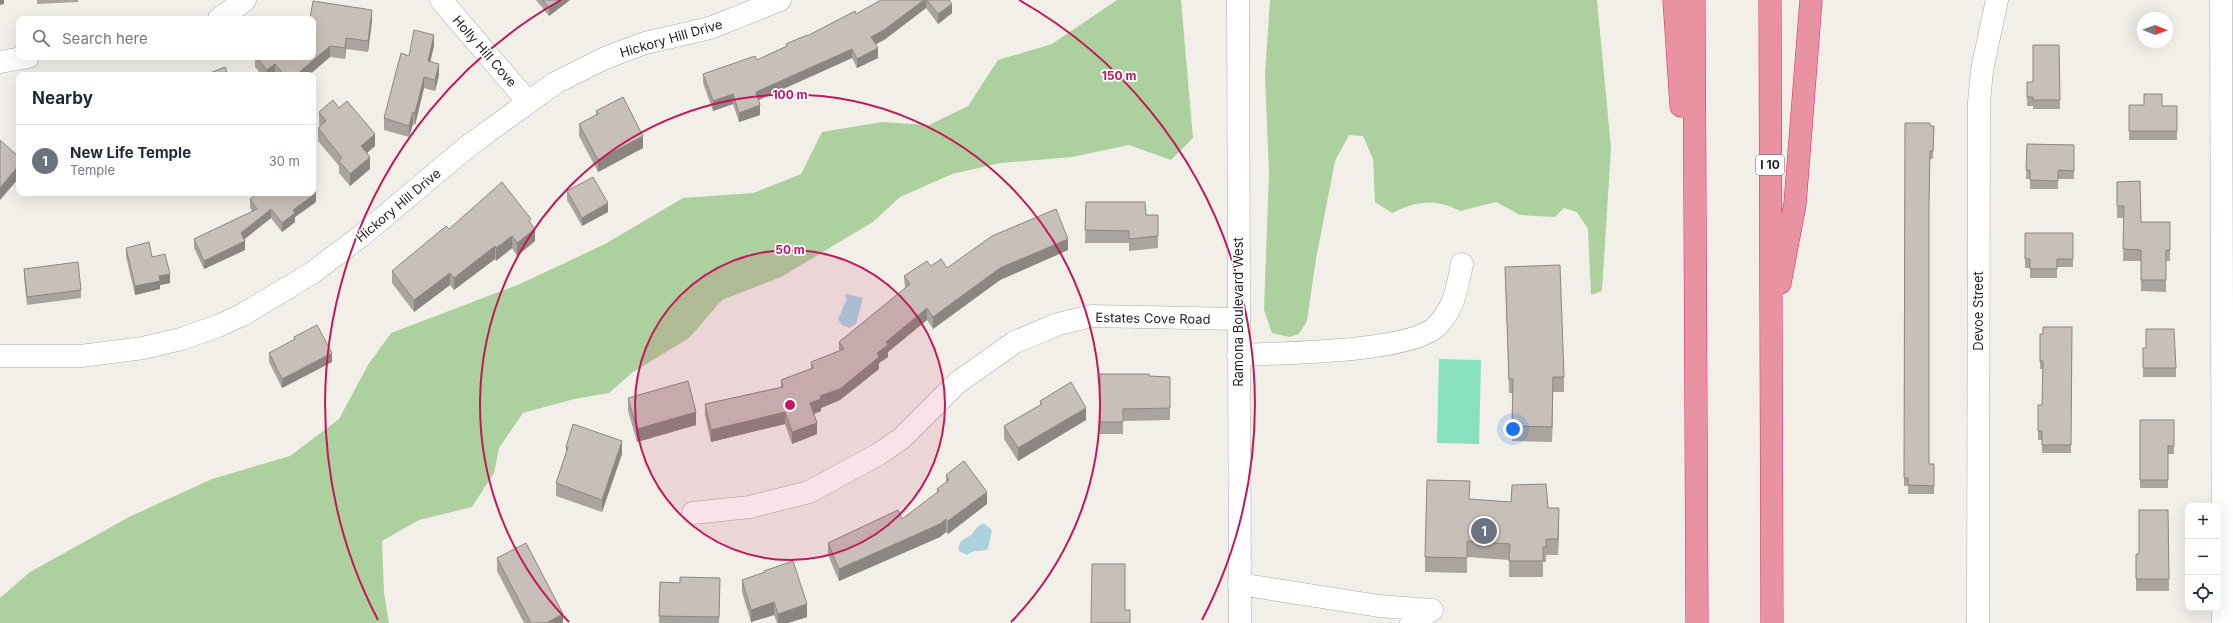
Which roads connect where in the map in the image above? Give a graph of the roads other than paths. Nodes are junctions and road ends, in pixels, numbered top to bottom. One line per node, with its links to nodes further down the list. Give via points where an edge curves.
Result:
1 (244, 0): 12 (street)
2 (441, 0): 15 (street, Holly Hill Cove)
3 (780, 0): 11 (street, Hickory Hill Drive)
4 (1238, 0): 18 (street, Ramona Boulevard West)
5 (1674, 0): 17 (highway)
6 (1694, 0): 17 (highway)
7 (1770, 0): 19 (highway, I 10)
8 (1811, 0): 19 (highway, via 1795,204)
9 (1997, 0): 28 (street, Devoe Street, via 1982,70 1979,102)
10 (2221, 0): 29 (street)
11 (757, 5): 15 (street, Hickory Hill Drive, via 710,28 645,44 605,58 555,83)
12 (223, 16)
13 (16, 59): 14 (street)
14 (0, 62)
15 (528, 102): 21 (street, Hickory Hill Drive, via 467,147 331,259 242,316 181,339 143,348 81,356)
16 (1462, 264): 20 (street, via 1456,299 1437,326 1410,340 1358,348)
17 (1695, 301): 26 (highway)
18 (1238, 318): 20 (street, Ramona Boulevard West); 22 (street, Estates Cove Road, via 1092,316 1058,324 1015,342 957,383 902,438 879,454 809,492 750,507)
19 (1770, 331): 27 (highway, I 10)
20 (1238, 355): 23 (street, Ramona Boulevard West)
21 (0, 356)
22 (693, 512)
23 (1239, 584): 24 (street, Ramona Boulevard West); 25 (street, via 1379,606 1432,610)
24 (1240, 623)
25 (1411, 623)
26 (1698, 623)
27 (1772, 623)
28 (1978, 623)
29 (2223, 623)

